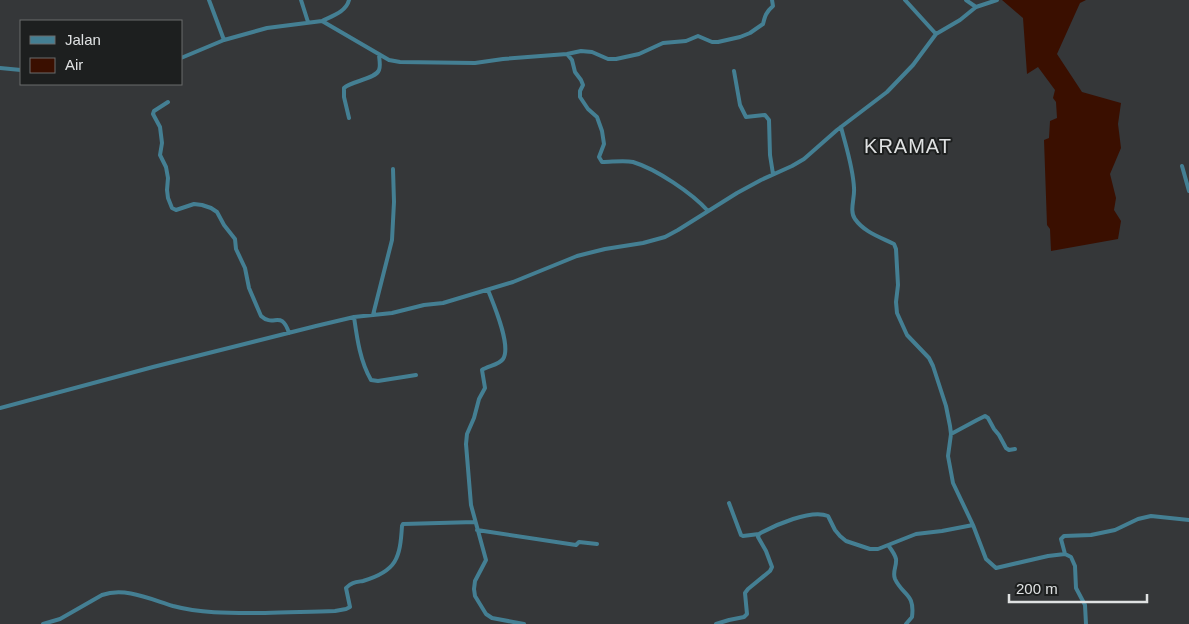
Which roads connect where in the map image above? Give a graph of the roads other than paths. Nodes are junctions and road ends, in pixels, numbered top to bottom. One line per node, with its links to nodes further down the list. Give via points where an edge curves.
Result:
1 (209, 0): 12 (street)
2 (301, 0): 10 (street)
3 (349, 0): 9 (street, via 344,10)
4 (772, 0): 14 (street, via 773,6 763,24 740,37 712,42 698,36 616,59 592,52)
5 (905, 0): 11 (street)
6 (966, 0): 8 (street)
7 (997, 0): 8 (street)
8 (976, 7): 11 (street)
9 (322, 21): 10 (street); 13 (street)
10 (308, 22): 12 (street, via 267,28)
11 (936, 34): 21 (street, via 894,86)
12 (224, 40): 15 (street)
13 (379, 54): 14 (street, via 400,62 475,63); 20 (street, via 378,73 344,88)
14 (567, 54): 26 (street, via 581,80 580,97 597,118 602,131 604,144 600,160 632,162 658,173 690,194)
15 (182, 58)
16 (0, 68): 17 (street)
17 (20, 70)
18 (734, 71): 24 (street, via 740,106 746,117 765,114 769,120)
19 (168, 102): 30 (street, via 153,114 160,127 160,155 166,167 168,198 172,208 176,210 194,204 217,212 235,239 261,316 284,321)
20 (349, 118)
21 (841, 127): 24 (street, via 804,159); 33 (street, via 851,165 853,216 870,232 894,244 897,313 907,334 931,362 946,406)
22 (1182, 166): 25 (street)
23 (393, 169): 28 (street, via 392,240)
24 (773, 174): 26 (street)
25 (1189, 191)
26 (708, 211): 27 (street, via 664,237 577,256)
27 (488, 290): 28 (street, via 443,303); 37 (street, via 504,333 505,349 504,359 482,370 485,388 467,434)
28 (373, 315): 29 (street)
29 (354, 317): 30 (street); 31 (street, via 360,352 371,380)
30 (289, 333): 32 (street)
31 (416, 375)
32 (0, 408)
33 (951, 434): 34 (street, via 986,416 1006,448); 38 (street, via 948,456 954,482)
34 (1015, 449)
35 (728, 503): 40 (street, via 741,535)
36 (1189, 520): 43 (street, via 1151,516 1116,530 1064,536 1061,539)
37 (475, 522): 39 (street); 44 (street, via 404,524 394,565 383,573 350,584 346,588 350,606 346,610 211,613 124,592 109,592 60,619)
38 (973, 524): 42 (street, via 916,534); 43 (street, via 986,559 996,568)
39 (477, 530): 41 (street, via 576,545 579,542); 45 (street, via 486,560 476,581 475,596 492,618)
40 (759, 534): 42 (street, via 778,524 823,514 828,516 846,541 870,549); 46 (street, via 772,567 745,593 747,614)
41 (597, 544)
42 (888, 545): 47 (street, via 896,558 895,580 911,599 912,618)
43 (1065, 554): 48 (street, via 1071,557 1075,566 1076,588 1085,605)
44 (43, 624)
45 (524, 624)
46 (716, 624)
47 (906, 624)
48 (1086, 624)

